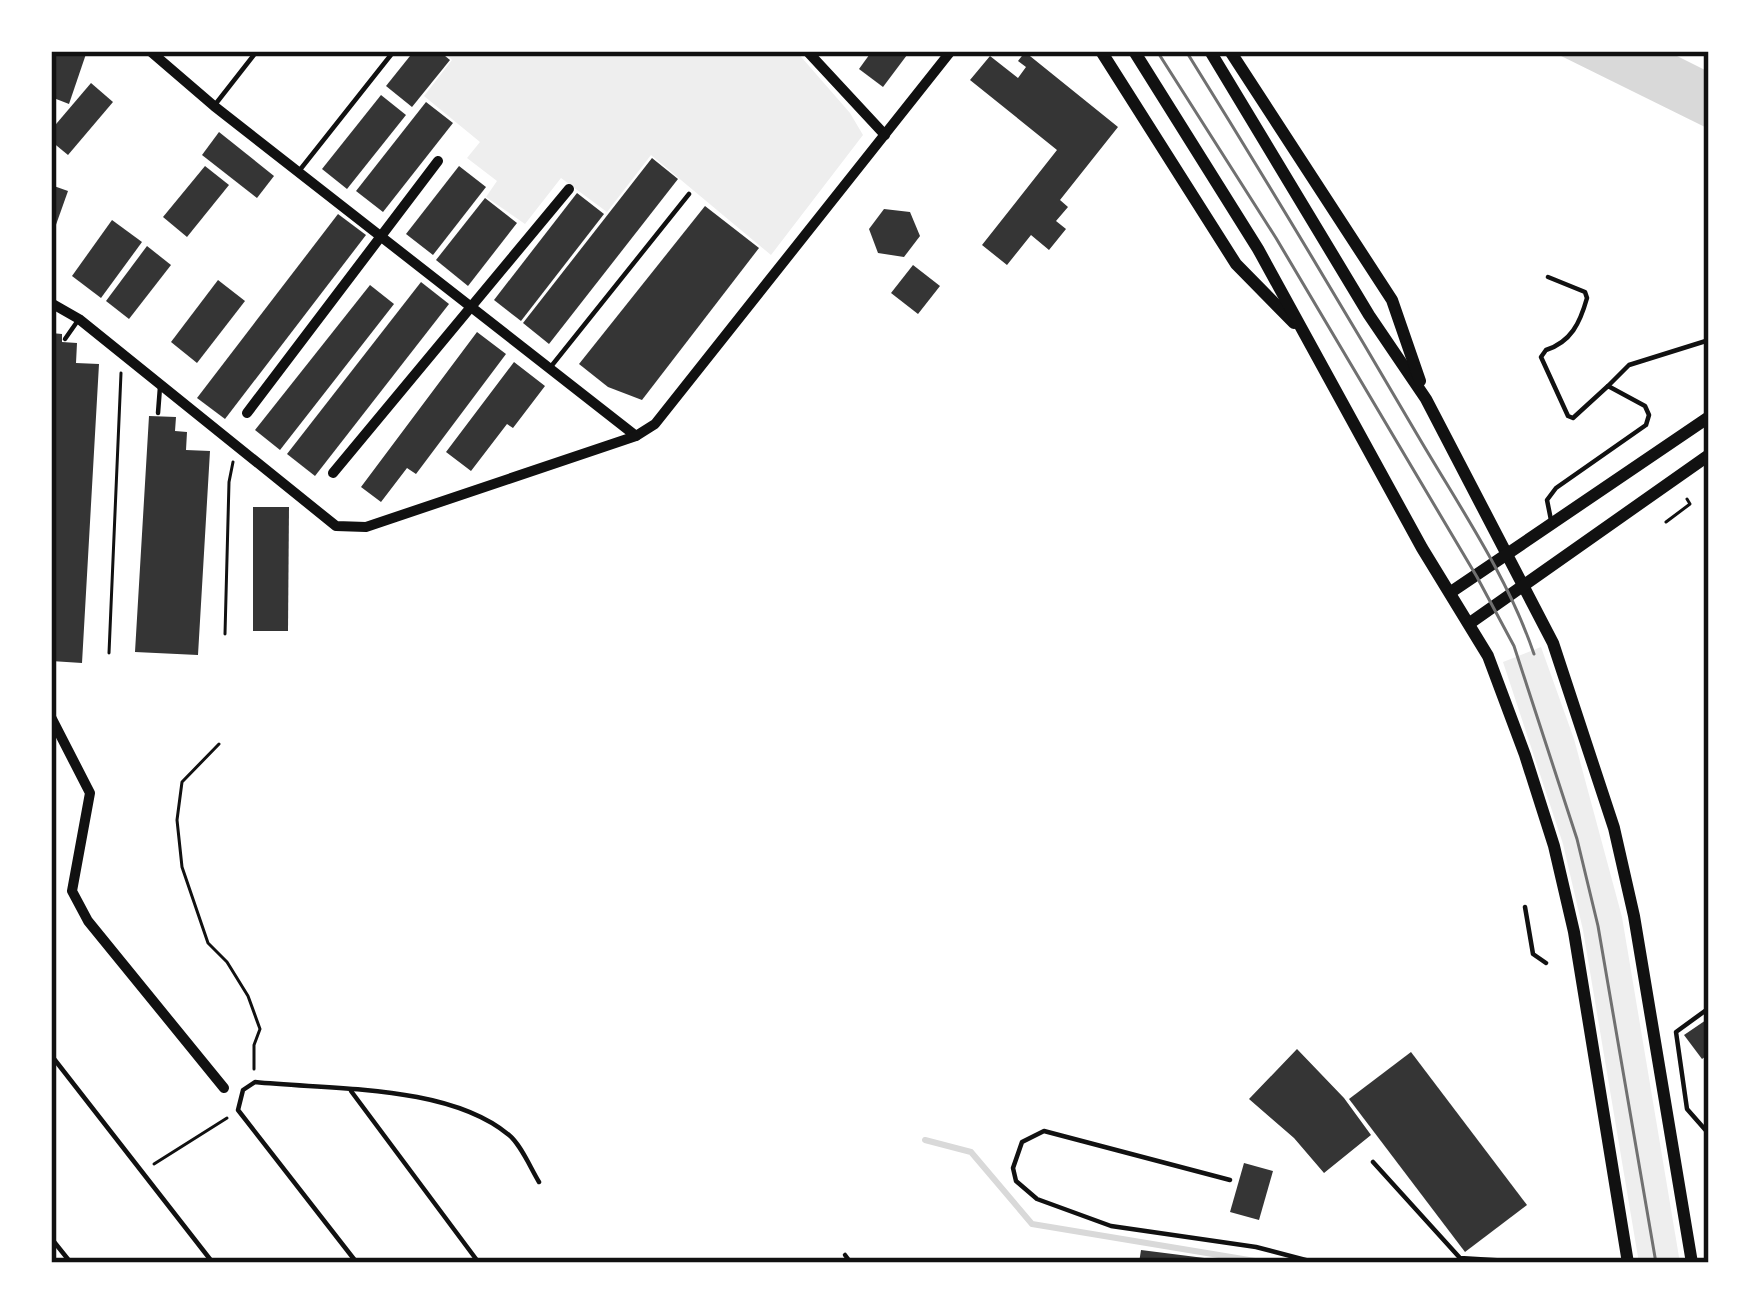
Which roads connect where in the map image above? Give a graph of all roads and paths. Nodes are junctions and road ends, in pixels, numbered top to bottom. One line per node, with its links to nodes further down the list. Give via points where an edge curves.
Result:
1 (150, 51): 10 (street)
2 (257, 51): 10 (lane)
3 (394, 51): 13 (lane)
4 (951, 51): 11 (street)
5 (1101, 51): 21 (street, via 1236,264)
6 (1134, 51): 21 (street)
7 (1210, 51): 28 (street)
8 (1230, 51): 28 (street, via 1392,300)
9 (810, 52): 11 (street)
10 (214, 106): 13 (street)
11 (885, 135): 32 (street, via 681,396)
12 (438, 161): 16 (street)
13 (299, 171): 16 (street)
14 (569, 189): 19 (street)
15 (689, 194): 24 (lane)
16 (381, 236): 19 (street); 30 (street)
17 (1548, 278): 25 (lane, via 1587,298 1570,337 1541,357 1568,416)
18 (51, 303): 20 (street)
19 (469, 306): 24 (street); 34 (street)
20 (79, 319): 22 (lane); 26 (street)
21 (1303, 333): 41 (street)
22 (64, 339)
23 (1709, 340): 25 (lane, via 1629,365)
24 (549, 369): 32 (street)
25 (1609, 386): 38 (lane, via 1645,406 1646,425 1556,488 1547,500)
26 (160, 387): 29 (lane); 32 (street, via 336,526 366,526)
27 (120, 394): 44 (path)
28 (1426, 399): 39 (street)
29 (158, 413)
30 (247, 413)
31 (1709, 417): 38 (street)
32 (636, 436)
33 (1709, 455): 40 (street)
34 (333, 473)
35 (229, 482): 43 (path)
36 (1687, 499): 37 (path)
37 (1666, 522)
38 (1552, 526): 39 (street)
39 (1510, 554): 40 (street); 41 (street)
40 (1526, 584): 42 (street); 70 (street, via 1614,828)
41 (1451, 592): 42 (street)
42 (1470, 623): 69 (street, via 1554,846)
43 (225, 634)
44 (109, 653)
45 (51, 717): 52 (street, via 90,793 72,892)
46 (219, 744): 51 (path, via 182,782 182,867 208,943 248,995 260,1029)
47 (1525, 907): 48 (lane, via 1533,954)
48 (1546, 963)
49 (1709, 1008): 55 (lane, via 1676,1032 1687,1109)
50 (51, 1055): 57 (lane)
51 (255, 1082): 53 (lane); 54 (lane, via 243,1090)
52 (224, 1088)
53 (351, 1091): 59 (lane, via 421,1097 473,1114 511,1136); 65 (lane)
54 (238, 1110): 57 (path); 64 (lane)
55 (1709, 1134)
56 (1373, 1162): 68 (lane, via 1460,1258)
57 (143, 1171): 63 (lane)
58 (1230, 1180): 67 (lane, via 1055,1132 1022,1142 1013,1168 1036,1199 1111,1226)
59 (539, 1182)
60 (51, 1238): 62 (lane)
61 (844, 1255): 66 (lane)
62 (70, 1263)
63 (213, 1263)
64 (357, 1263)
65 (479, 1263)
66 (850, 1263)
67 (1317, 1263)
68 (1544, 1263)
69 (1628, 1263)
70 (1692, 1263)

